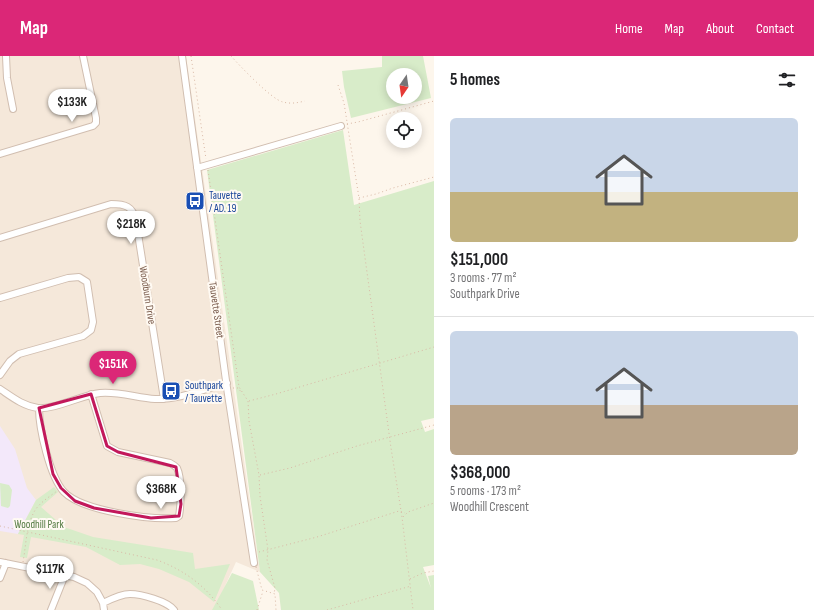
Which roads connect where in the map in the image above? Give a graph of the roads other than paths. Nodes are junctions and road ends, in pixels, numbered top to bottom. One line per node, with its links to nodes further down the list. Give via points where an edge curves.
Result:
1 (6, 56): 4 (street); 5 (street)
2 (83, 56): 7 (street, via 96,123)
3 (182, 56): 8 (street, Tauvette Street)
4 (0, 58)
5 (13, 110)
6 (344, 125): 8 (street)
7 (0, 154)
8 (197, 168): 12 (street, Tauvette Street)
9 (0, 238): 15 (street, Woodburn Drive, via 111,204 123,204 131,209 135,214)
10 (0, 298): 11 (street, via 79,277 87,282 93,322 91,330 83,336 19,354)
11 (0, 375)
12 (227, 385): 15 (street); 18 (street, Tauvette Street)
13 (0, 389): 16 (street, via 27,406)
14 (91, 394): 15 (street); 16 (street); 16 (street, via 107,446 118,452 170,463 176,467 179,474 181,504 179,516 151,518 94,508 75,501 60,488 53,474 40,428)
15 (164, 399)
16 (39, 408)
17 (3, 562): 19 (street); 20 (street)
18 (254, 563)
19 (65, 575): 21 (street, via 87,583); 22 (street)
20 (0, 578)
21 (103, 602): 23 (street); 24 (street, via 129,594 157,600)
22 (51, 610)
23 (104, 610)
24 (174, 610)

